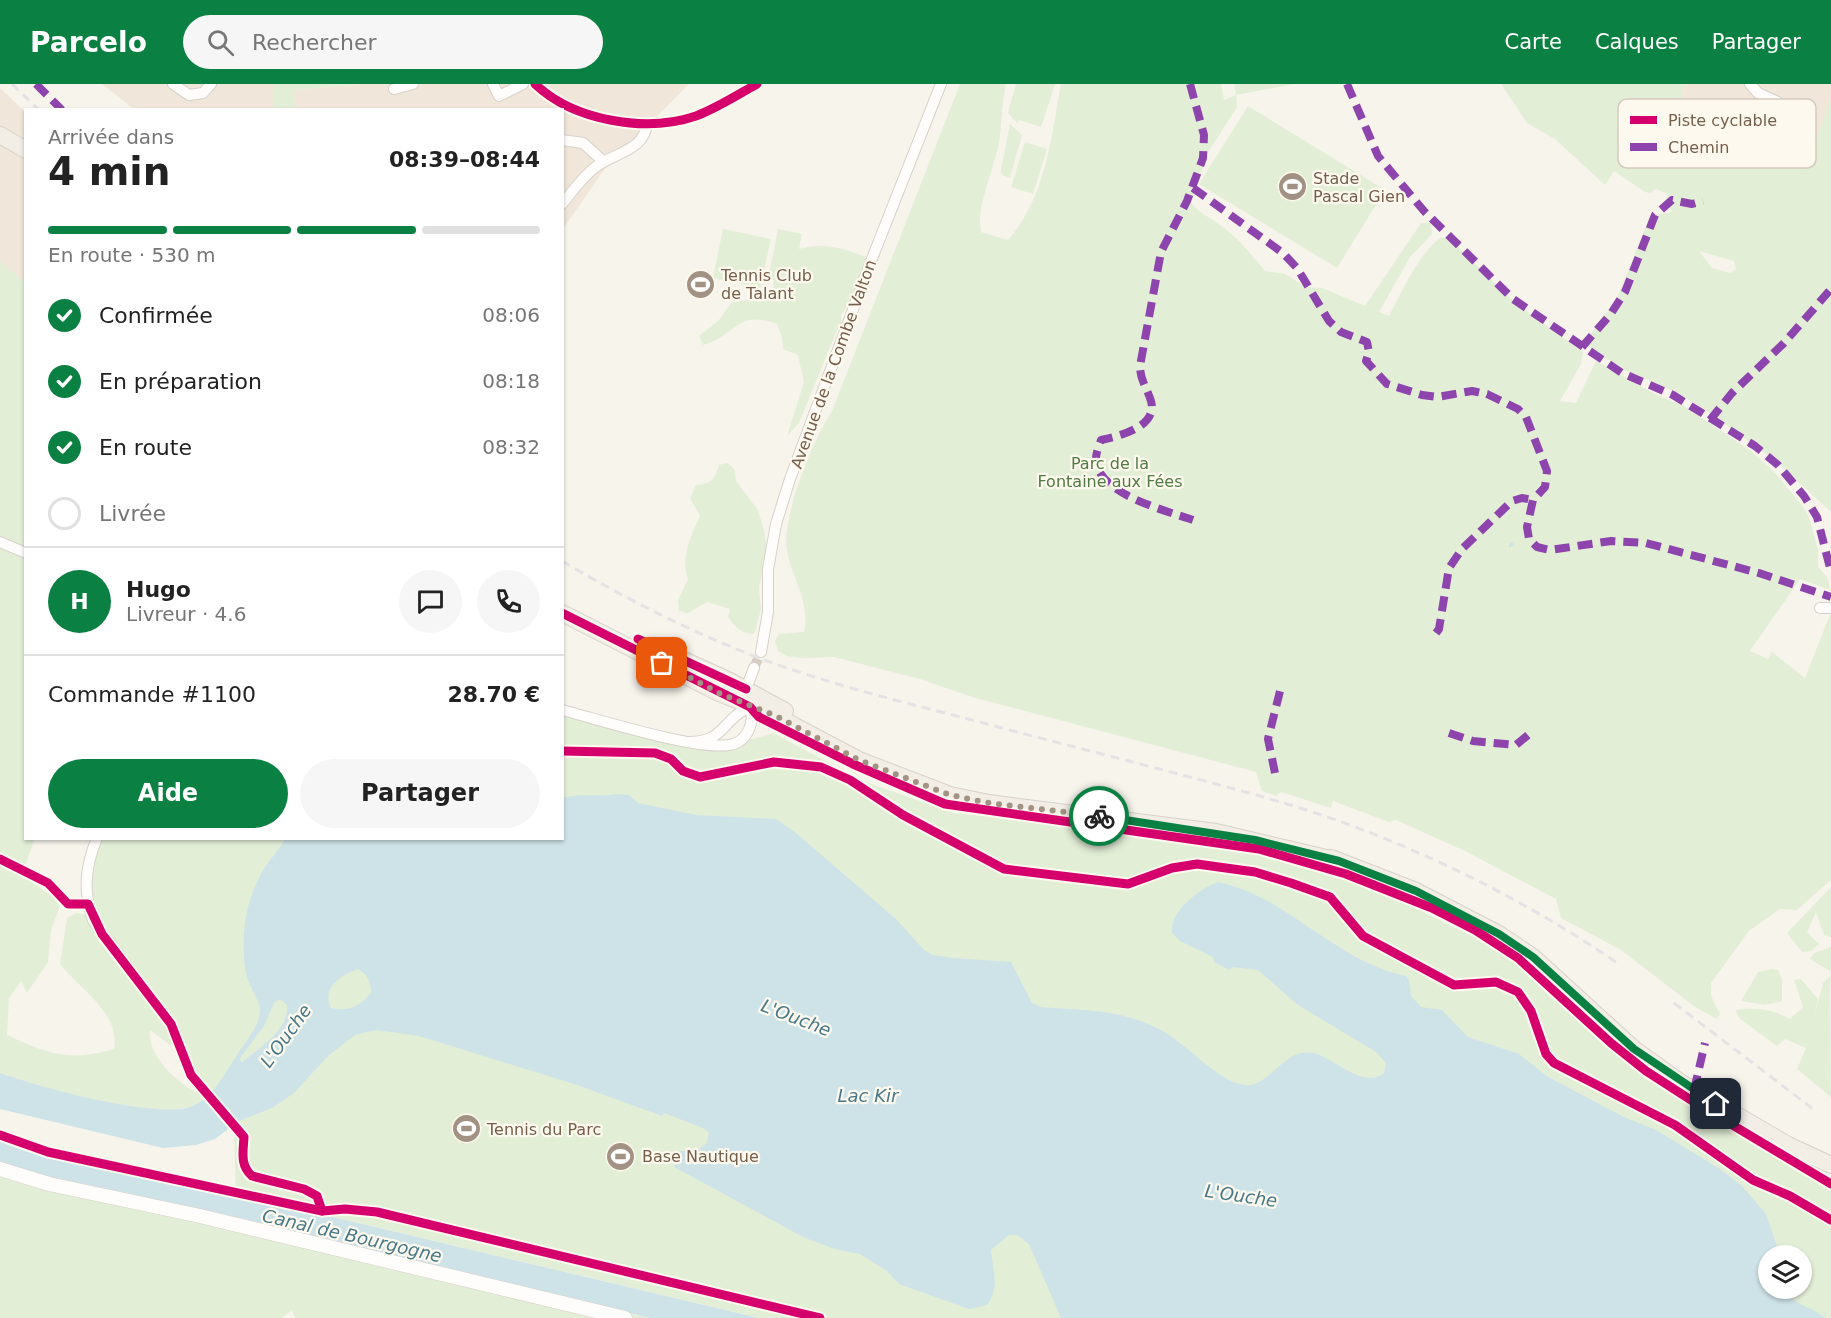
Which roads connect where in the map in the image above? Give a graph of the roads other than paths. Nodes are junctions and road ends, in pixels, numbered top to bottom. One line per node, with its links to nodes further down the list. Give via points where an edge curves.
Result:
1 (173, 84): 2 (street, via 189,95 203,93)
2 (211, 84)
3 (413, 84): 10 (street)
4 (493, 84): 5 (street, via 499,96)
5 (523, 84)
6 (536, 84): 12 (street, via 573,108 608,119)
7 (757, 84): 12 (street, via 696,116)
8 (941, 84): 23 (street, Avenue de la Combe Valton, via 790,479 768,568 768,612)
9 (1750, 84): 11 (street)
10 (394, 89)
11 (1771, 99)
12 (647, 123): 16 (street, via 638,143)
13 (0, 135): 15 (main road)
14 (564, 140): 16 (street, via 583,143)
15 (24, 149)
16 (603, 162): 17 (street)
17 (564, 202)
18 (0, 542): 19 (street)
19 (24, 552)
20 (564, 609): 25 (main road)
21 (564, 614): 22 (main road)
22 (630, 646): 25 (main road, via 723,685); 26 (main road)
23 (761, 652)
24 (754, 668): 25 (street)
25 (746, 689): 26 (main road); 28 (main road)
26 (750, 706): 28 (main road, via 764,705); 29 (street, via 737,712 711,739); 29 (street, via 753,722 737,743); 30 (main road, via 859,760)
27 (564, 710): 29 (street)
28 (790, 713): 30 (main road)
29 (690, 742)
30 (907, 778): 31 (main road, via 968,800)
31 (1112, 818): 32 (main road, via 1124,814); 33 (main road)
32 (1194, 821): 33 (main road); 35 (main road, via 1240,829)
33 (1132, 822): 35 (main road, via 1238,836)
34 (96, 840): 36 (street, via 86,882 93,921 171,1024 191,1075)
35 (1339, 861): 37 (main road, via 1416,891 1499,934 1533,957 1634,1049 1716,1104)
36 (203, 1090)
37 (1810, 1158): 38 (main road); 40 (main road)
38 (1831, 1165)
39 (0, 1169): 41 (street, via 49,1184 200,1216)
40 (1831, 1174)
41 (625, 1318)

